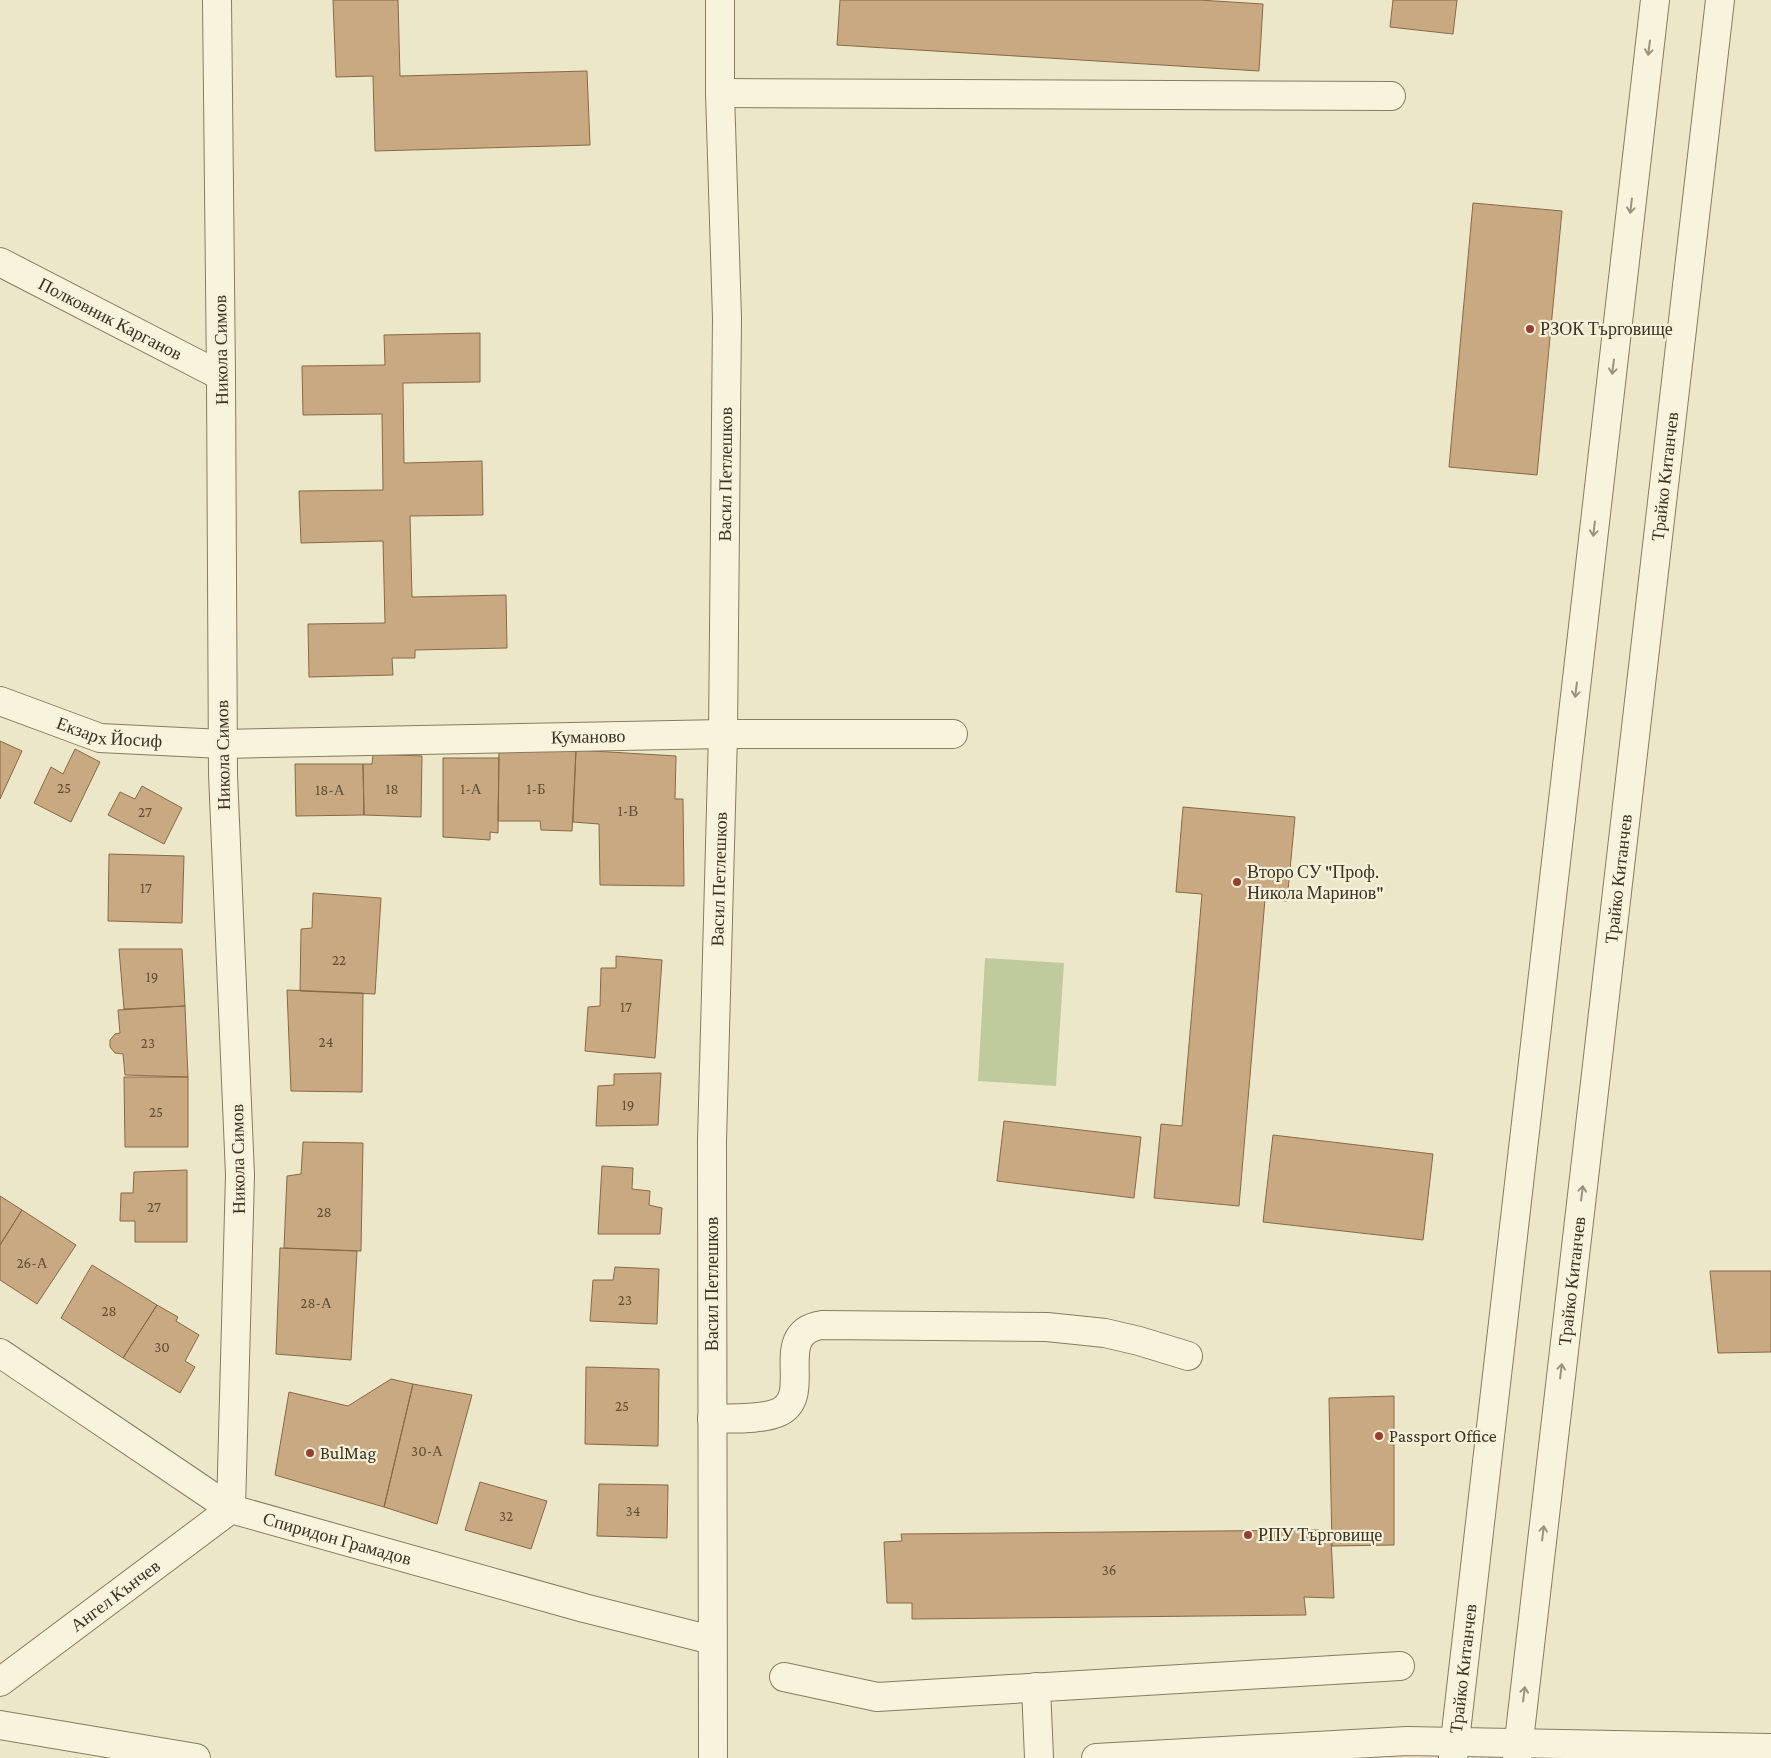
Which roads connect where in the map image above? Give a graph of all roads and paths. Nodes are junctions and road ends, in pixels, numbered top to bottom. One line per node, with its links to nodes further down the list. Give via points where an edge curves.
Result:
1 (217, 0): 8 (street, Никола Симов)
2 (720, 0): 5 (street, Васил Петлешков)
3 (1655, 0): 24 (street, Трайко Китанчев, one-way to 24)
4 (1720, 0): 25 (street, Трайко Китанчев, one-way to 4)
5 (720, 93): 6 (street); 10 (street, Васил Петлешков, via 727,318)
6 (1391, 96)
7 (0, 262): 8 (street, Полковник Карганов)
8 (221, 376): 12 (street, Никола Симов)
9 (0, 701): 12 (street, Екзарх Йосиф, via 100,738)
10 (723, 734): 11 (street, Куманово); 12 (street, Куманово); 15 (street, Васил Петлешков, via 712,1141)
11 (953, 734)
12 (222, 744): 16 (street, Никола Симов, via 240,1175)
13 (0, 1354): 16 (street, Спиридон Грамадов)
14 (1188, 1356): 15 (street, via 1105,1333 1047,1327 812,1326 797,1341 794,1388 786,1407 768,1415)
15 (712, 1419): 17 (street, Васил Петлешков)
16 (231, 1509): 17 (street, Спиридон Грамадов, via 584,1608); 20 (street, Ангел Кънчев)
17 (712, 1640): 27 (street, Васил Петлешков)
18 (1400, 1666): 21 (street)
19 (784, 1677): 21 (street, via 873,1697)
20 (0, 1682)
21 (1036, 1687): 28 (street)
22 (0, 1725): 26 (street)
23 (1771, 1748): 25 (street)
24 (1454, 1750): 25 (street); 29 (street, via 1360,1742)
25 (1518, 1750)
26 (196, 1758)
27 (713, 1758)
28 (1039, 1758)
29 (1096, 1758)

